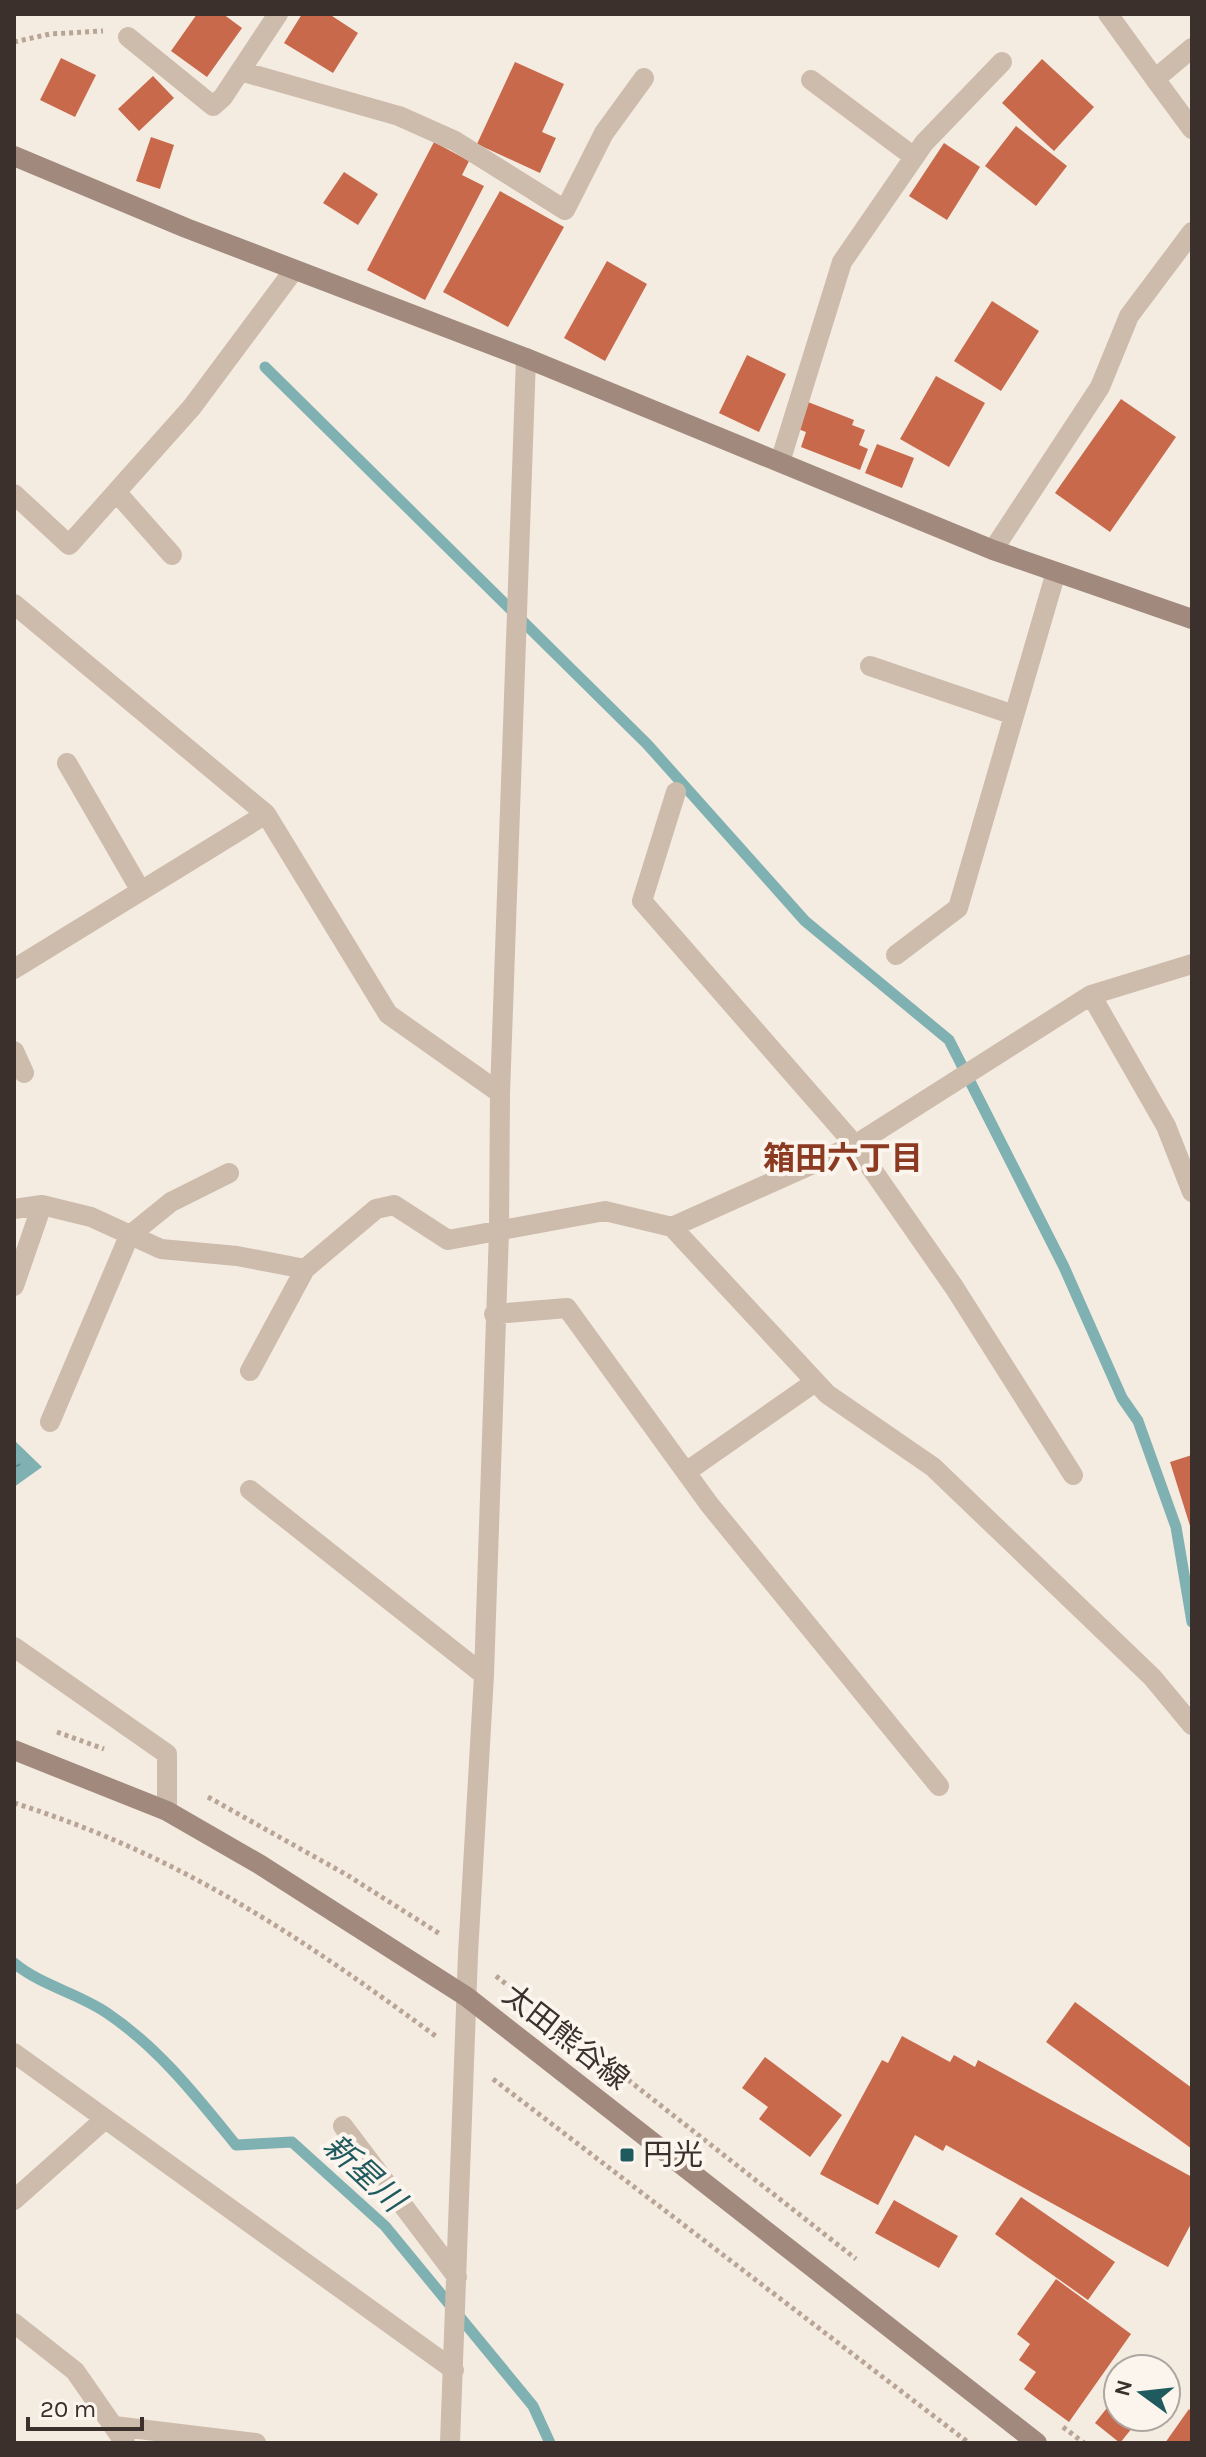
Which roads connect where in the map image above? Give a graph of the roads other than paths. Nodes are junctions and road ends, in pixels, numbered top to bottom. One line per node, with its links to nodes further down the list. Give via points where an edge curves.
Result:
1 (278, 14): 6 (street)
2 (1108, 14): 8 (street)
3 (128, 37): 6 (street, via 213,106)
4 (1192, 48): 8 (street)
5 (1002, 62): 12 (street)
6 (240, 71): 7 (street, via 399,116 455,141 565,210 604,133)
7 (644, 78)
8 (1155, 79): 10 (street)
9 (811, 80): 12 (street)
10 (1192, 129)
11 (14, 156): 14 (street)
12 (914, 157): 16 (street, via 842,262)
13 (1192, 232): 19 (street, via 1129,316 1100,387)
14 (294, 270): 15 (street); 18 (street, via 192,407)
15 (526, 358): 16 (street); 36 (street)
16 (780, 462): 19 (street)
17 (14, 494): 18 (street, via 69,545)
18 (118, 494): 20 (street)
19 (993, 550): 21 (street)
20 (172, 555)
21 (1056, 572): 23 (street); 25 (street)
22 (14, 604): 28 (street)
23 (1192, 619)
24 (870, 666): 25 (street)
25 (1014, 715): 30 (street, via 958,908)
26 (67, 763): 29 (street)
27 (676, 792): 37 (street, via 642,901)
28 (266, 814): 29 (street); 36 (street, via 388,1014)
29 (141, 891): 32 (street)
30 (896, 955)
31 (1192, 964): 33 (street)
32 (14, 969)
33 (1091, 995): 37 (street); 39 (street, via 1166,1126)
34 (14, 1051): 35 (street)
35 (24, 1073)
36 (500, 1093): 43 (street)
37 (855, 1145): 42 (street); 52 (street, via 954,1287)
38 (229, 1173): 44 (street, via 171,1202)
39 (1192, 1192)
40 (42, 1205): 41 (street); 44 (street, via 91,1217); 46 (street)
41 (14, 1209)
42 (672, 1227): 43 (street, via 605,1211); 49 (street)
43 (499, 1231): 45 (street, via 448,1240 394,1205 385,1206); 47 (street)
44 (129, 1236): 45 (street, via 161,1249); 50 (street)
45 (305, 1269): 48 (street)
46 (14, 1286)
47 (494, 1314): 51 (street, via 567,1308); 55 (street)
48 (250, 1371)
49 (815, 1382): 51 (street); 56 (street, via 933,1467 1152,1677)
50 (50, 1422)
51 (686, 1472): 58 (street)
52 (1073, 1475)
53 (250, 1490): 55 (street)
54 (14, 1647): 59 (street, via 167,1754)
55 (484, 1675): 60 (street)
56 (1192, 1725)
57 (14, 1750): 59 (street, 太田熊谷線)
58 (939, 1786)
59 (167, 1811): 60 (street, 太田熊谷線)
60 (467, 1997): 65 (street); 71 (street, 太田熊谷線)
61 (14, 2053): 62 (street)
62 (105, 2119): 64 (street); 67 (street)
63 (343, 2126): 65 (street)
64 (14, 2200)
65 (457, 2278): 67 (street)
66 (14, 2323): 68 (street, via 75,2371)
67 (454, 2370): 70 (street)
68 (120, 2434): 69 (street)
69 (256, 2443)
70 (450, 2443)
71 (1037, 2443)

